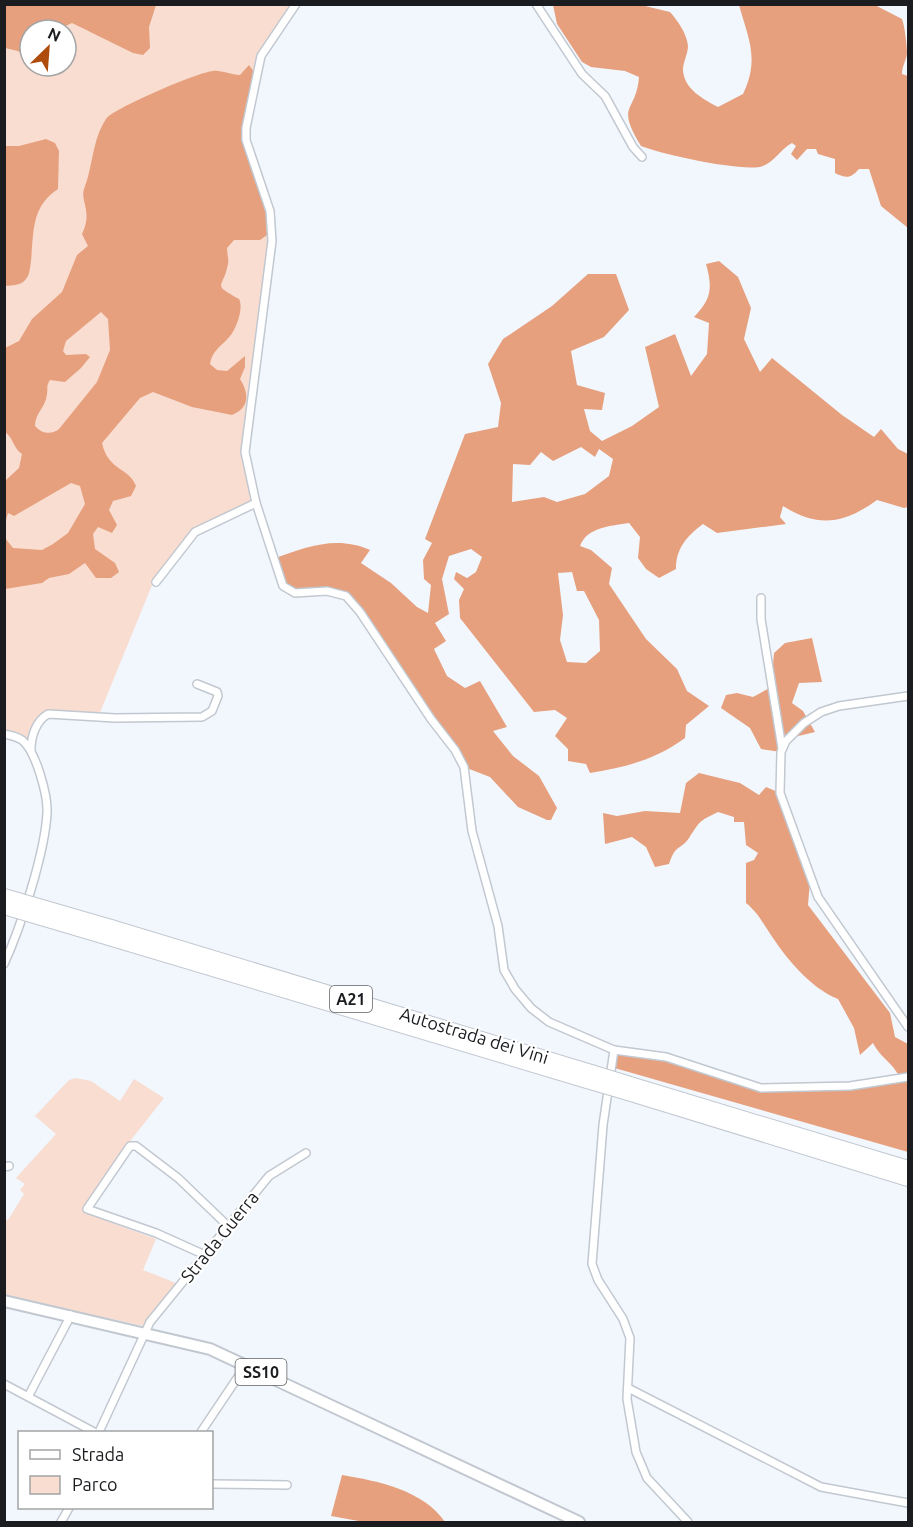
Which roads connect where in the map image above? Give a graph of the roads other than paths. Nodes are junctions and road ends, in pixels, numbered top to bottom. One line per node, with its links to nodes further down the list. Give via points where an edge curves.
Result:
1 (536, 4): 3 (street, via 582,74 605,96)
2 (296, 5): 4 (street, via 261,56 246,128 246,140 270,211 272,241 246,431 245,452)
3 (642, 158)
4 (256, 503): 5 (street, via 195,532); 17 (street, via 283,586 295,593 327,591 346,596 455,750 464,767 472,831 498,926 504,970 514,989 549,1022)
5 (156, 582)
6 (761, 598): 10 (street)
7 (197, 684): 11 (street, via 218,696 212,711 202,717 48,714 35,729)
8 (909, 696): 10 (street, via 821,712 789,737)
9 (4, 734): 11 (street, via 22,740)
10 (782, 748): 16 (street, via 780,793 810,881)
11 (31, 750): 15 (street, via 47,801 47,815 32,884)
12 (4, 896): 14 (highway, Autostrada dei Vini / A21, bridge)
13 (4, 907): 14 (highway, Autostrada dei Vini / A21, bridge)
14 (110, 932): 19 (highway, Autostrada dei Vini / A21, bridge)
15 (4, 963)
16 (909, 1026)
17 (614, 1050): 18 (street, via 666,1057 761,1088 850,1086); 30 (street, via 603,1125 592,1264 630,1338)
18 (909, 1077)
19 (629, 1089): 21 (highway, Autostrada dei Vini / A21); 22 (highway, Autostrada dei Vini / A21)
20 (306, 1153): 23 (street, Strada Guerra, via 269,1176)
21 (909, 1168)
22 (909, 1179)
23 (228, 1226): 24 (street, Strada Guerra); 24 (street, via 178,1178 136,1146 130,1146 87,1209)
24 (205, 1255): 27 (street, Strada Guerra)
25 (4, 1301): 26 (main road, SS10)
26 (71, 1315): 27 (main road, SS10); 31 (street)
27 (144, 1333): 28 (main road, SS10, via 210,1349); 33 (street, Strada Guerra)
28 (246, 1365): 34 (street); 38 (main road, SS10)
29 (4, 1384): 31 (street)
30 (628, 1388): 37 (street, via 821,1487); 39 (street, via 636,1452 647,1478)
31 (29, 1395): 32 (street)
32 (92, 1431)
33 (99, 1431)
34 (202, 1431)
35 (213, 1484): 36 (street)
36 (287, 1485)
37 (909, 1503)
38 (579, 1522)
39 (688, 1522)

